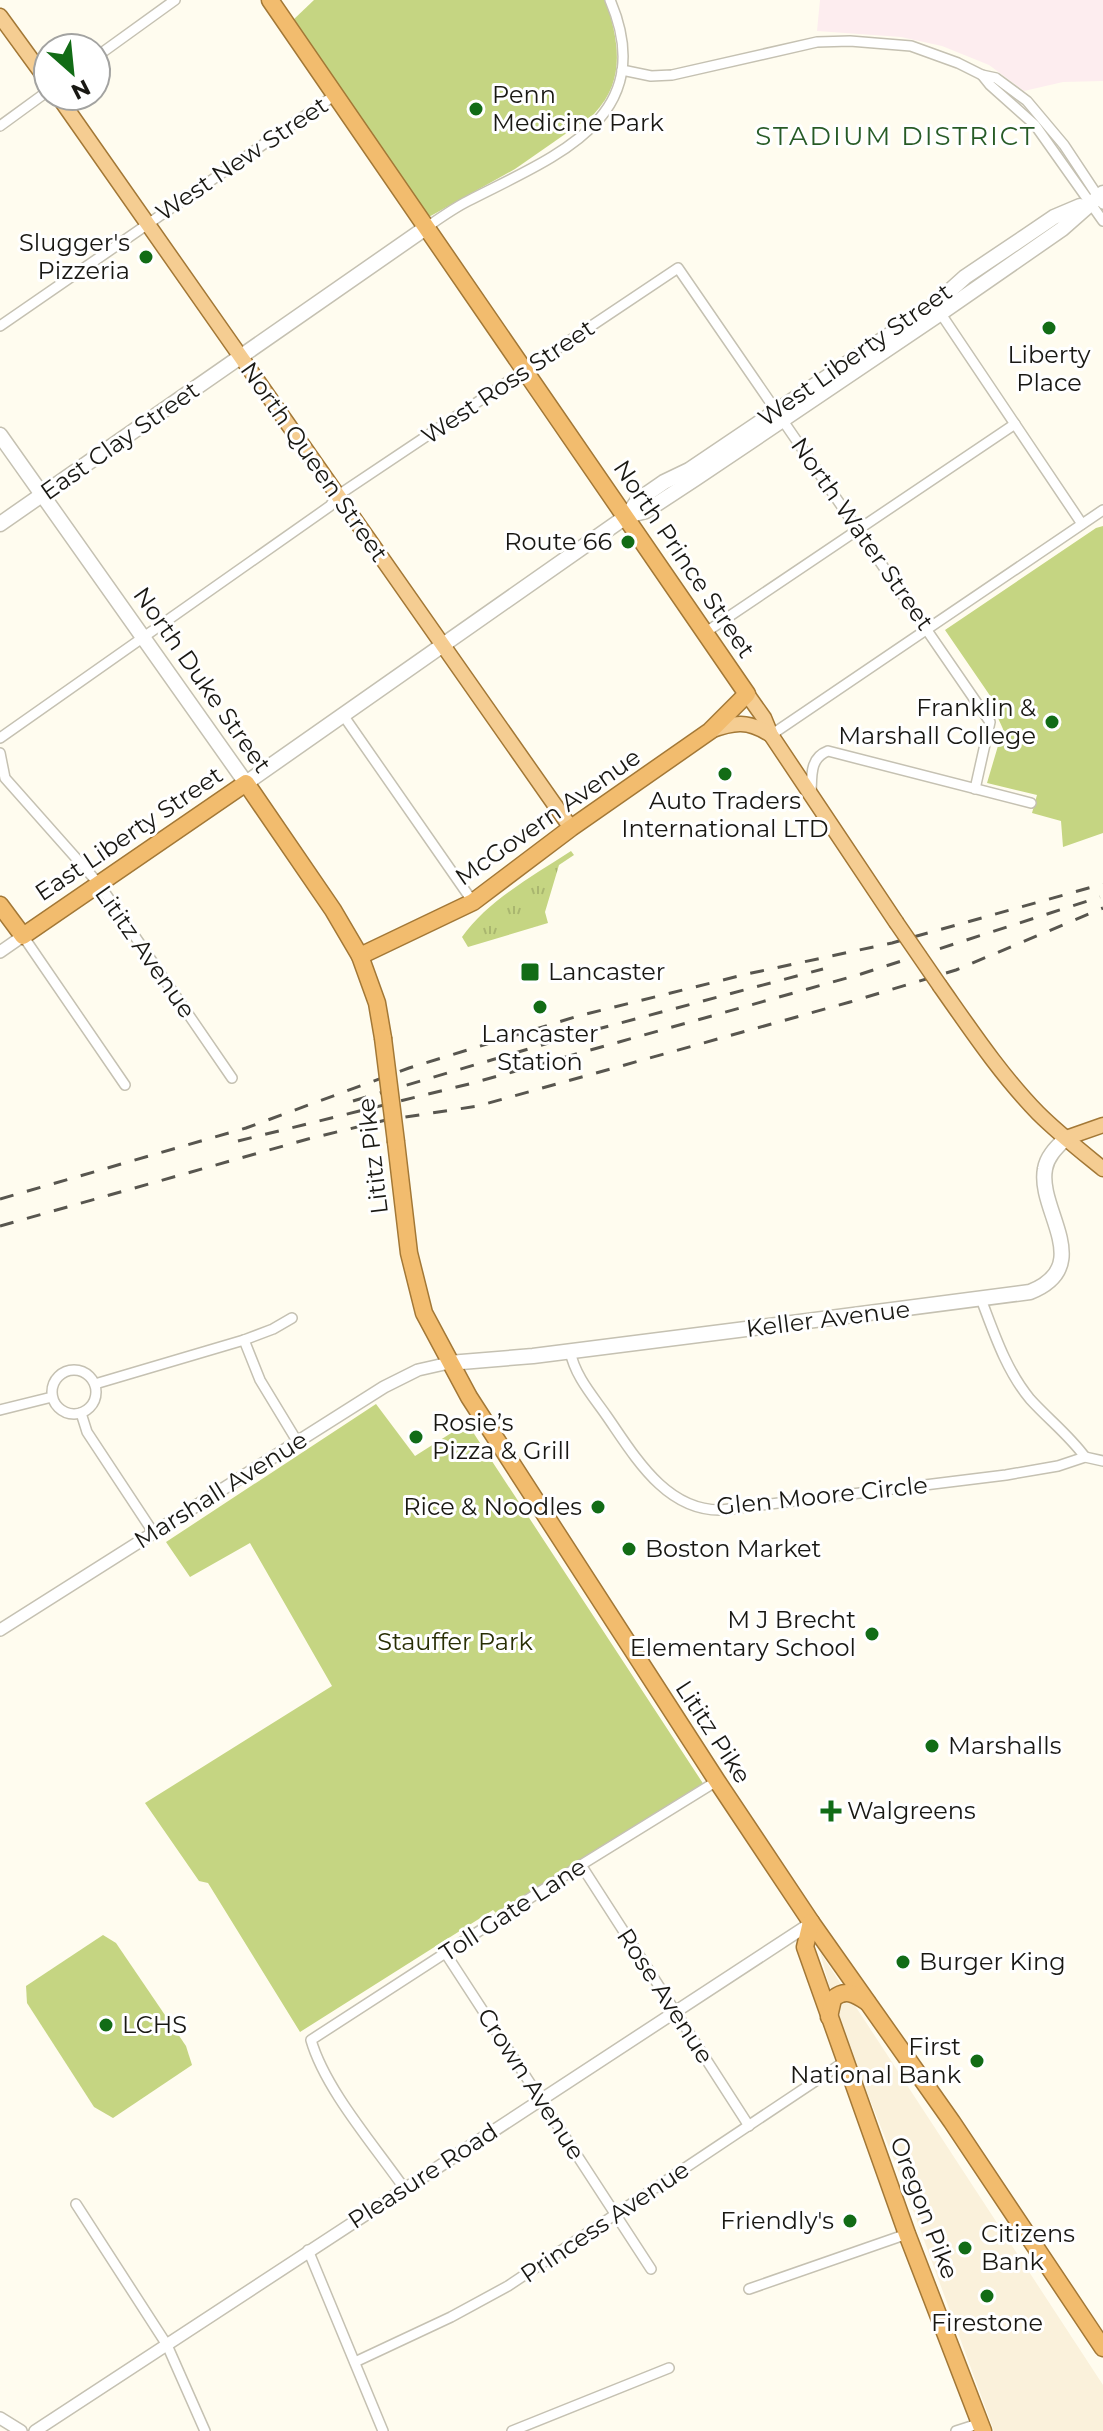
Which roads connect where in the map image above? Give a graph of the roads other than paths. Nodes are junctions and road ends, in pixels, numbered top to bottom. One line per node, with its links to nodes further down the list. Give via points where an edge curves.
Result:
1 (175, 0): 5 (street)
2 (270, 0): 8 (highway, North Prince Street)
3 (610, 0): 7 (street, via 620,31)
4 (0, 16): 6 (main road)
5 (112, 45)
6 (32, 60)
7 (622, 70): 12 (street, via 672,75 798,45 850,41 911,46 982,75 1035,125); 15 (street, via 612,105 589,131 521,176)
8 (335, 95): 14 (street, West New Street); 15 (highway, North Prince Street)
9 (32, 103): 11 (street)
10 (69, 112): 14 (main road, North Queen Street)
11 (0, 126)
12 (1099, 199): 13 (street); 17 (main road, West Liberty Street)
13 (1103, 221)
14 (148, 223): 18 (street, West New Street); 19 (main road, North Queen Street)
15 (427, 227): 19 (main road, East Clay Street); 20 (highway, North Prince Street)
16 (678, 268): 20 (street, West Ross Street); 21 (street, North Water Street)
17 (938, 309): 21 (main road, West Liberty Street); 22 (street)
18 (0, 326)
19 (240, 358): 24 (main road, East Clay Street); 25 (main road, North Queen Street)
20 (525, 370): 25 (street, West Ross Street); 27 (highway, North Prince Street)
21 (781, 415): 27 (main road, West Liberty Street, via 646,511); 30 (street, North Water Street)
22 (1015, 424): 29 (street); 30 (street)
23 (0, 435): 24 (main road, North Duke Street)
24 (42, 495): 28 (main road, East Clay Street); 33 (main road, North Duke Street)
25 (337, 496): 33 (street, West Ross Street, via 330,506); 34 (main road, North Queen Street)
26 (1103, 510): 29 (street)
27 (627, 516): 32 (highway, North Prince Street); 34 (main road, West Liberty Street)
28 (0, 524)
29 (1082, 524): 31 (street)
30 (858, 529): 31 (street, North Water Street); 32 (street)
31 (927, 627): 38 (street); 42 (street, North Water Street, via 990,722)
32 (706, 632): 35 (highway, North Prince Street)
33 (142, 637): 39 (street, West Ross Street); 41 (main road, North Duke Street)
34 (443, 646): 36 (main road, East Liberty Street); 45 (main road, North Queen Street)
35 (747, 694): 37 (highway, McGovern Avenue); 38 (main road, North Prince Street)
36 (343, 715): 41 (main road, East Liberty Street); 47 (street)
37 (710, 731): 38 (main road, via 746,722); 45 (highway, McGovern Avenue)
38 (771, 735): 43 (main road, North Prince Street)
39 (1, 737): 40 (street, Lititz Avenue)
40 (0, 750): 46 (street, Lititz Avenue, via 5,778)
41 (246, 783): 46 (highway, East Liberty Street); 51 (highway, North Duke Street)
42 (975, 789): 43 (street, via 828,751 812,766); 44 (street)
43 (811, 795): 55 (main road, North Prince Street, bridge, via 1006,1077)
44 (1031, 803)
45 (571, 828): 47 (highway, McGovern Avenue)
46 (99, 884): 49 (highway, East Liberty Street); 52 (street, Lititz Avenue)
47 (473, 902): 51 (highway, McGovern Avenue)
48 (0, 905): 49 (highway)
49 (23, 936): 50 (street, East Liberty Street); 53 (street)
50 (0, 952)
51 (360, 956): 61 (highway, Lititz Pike, bridge, via 383,1038 409,1253 424,1313)
52 (232, 1078)
53 (125, 1085)
54 (1103, 1125): 55 (main road)
55 (1066, 1138): 56 (main road, North Prince Street); 57 (main road, Keller Avenue, via 1044,1174 1061,1243 1057,1271 1030,1292)
56 (1103, 1169)
57 (981, 1299): 60 (main road, Keller Avenue); 67 (street, via 1018,1382)
58 (292, 1318): 59 (street)
59 (244, 1340): 62 (street); 66 (street, via 260,1380)
60 (570, 1351): 61 (main road, Keller Avenue); 67 (street, Glen Moore Circle, via 577,1374 642,1467 671,1493 702,1509 1006,1475)
61 (449, 1363): 66 (street, Marshall Avenue, via 401,1377); 71 (highway, Lititz Pike)
62 (95, 1384): 63 (street, via 85,1372 67,1370 56,1378); 65 (street, via 93,1403)
63 (52, 1397): 64 (street); 65 (street, via 60,1409)
64 (0, 1410)
65 (81, 1413): 69 (street, via 87,1432)
66 (297, 1441): 69 (street, Marshall Avenue)
67 (1085, 1457): 68 (street, Glen Moore Circle)
68 (1103, 1461)
69 (153, 1532): 70 (street, Marshall Avenue)
70 (0, 1630)
71 (717, 1781): 72 (street, Toll Gate Lane); 73 (highway, Lititz Pike)
72 (581, 1865): 74 (street, Toll Gate Lane); 76 (street, Rose Avenue)
73 (811, 1922): 75 (highway, Lititz Pike); 76 (street, Pleasure Road); 77 (highway, Oregon Pike, via 805,1947)
74 (446, 1954): 79 (street, Crown Avenue); 81 (street, Toll Gate Lane, via 311,2040 330,2081)
75 (868, 2003): 77 (highway, via 841,1993 833,1999); 88 (highway, Lititz Pike)
76 (675, 2011): 79 (street, Pleasure Road); 80 (street, Rose Avenue)
77 (829, 2018): 78 (highway, Oregon Pike)
78 (844, 2062): 80 (street, Princess Avenue); 84 (highway, Oregon Pike)
79 (541, 2098): 81 (street, Pleasure Road); 83 (street, Crown Avenue)
80 (749, 2126): 83 (street, Princess Avenue)
81 (404, 2188): 85 (street, Pleasure Road)
82 (76, 2204): 89 (street)
83 (616, 2213): 86 (street, Crown Avenue); 90 (street, Princess Avenue, via 508,2286)
84 (907, 2234): 87 (street); 93 (highway, Oregon Pike)
85 (308, 2250): 89 (street, Pleasure Road); 90 (street)
86 (651, 2269)
87 (749, 2289)
88 (1101, 2339)
89 (167, 2345): 95 (street, Pleasure Road); 96 (street)
90 (355, 2362): 97 (street)
91 (669, 2368): 98 (street)
92 (0, 2418): 94 (street)
93 (982, 2427): 99 (street)
94 (21, 2431)
95 (35, 2431)
96 (205, 2431)
97 (383, 2431)
98 (512, 2431)
99 (956, 2431)

